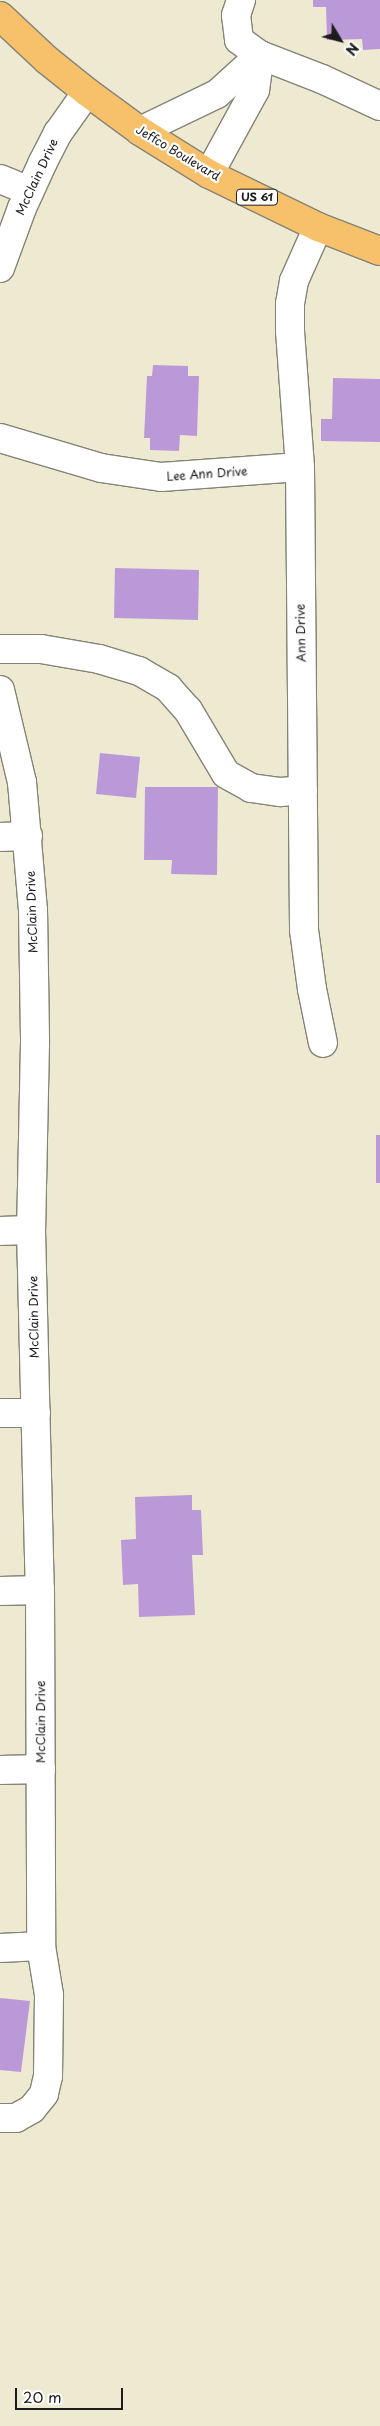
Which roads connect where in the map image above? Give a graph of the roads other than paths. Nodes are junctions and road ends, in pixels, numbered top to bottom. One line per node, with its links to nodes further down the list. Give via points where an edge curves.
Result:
1 (241, 0): 3 (street, via 236,15 239,40)
2 (0, 16): 4 (main road, Jeffco Boulevard / US 61)
3 (260, 55): 5 (street); 6 (street, via 217,94); 7 (street, via 254,90)
4 (87, 92): 6 (main road, Jeffco Boulevard / US 61); 9 (street, McClain Drive, via 58,133)
5 (380, 106)
6 (140, 131): 7 (main road, Jeffco Boulevard / US 61)
7 (209, 174): 10 (main road, Jeffco Boulevard / US 61)
8 (0, 179): 9 (street)
9 (30, 191): 12 (street, McClain Drive)
10 (318, 227): 11 (main road, Jeffco Boulevard / US 61); 14 (street, Ann Drive, via 294,281 290,304)
11 (380, 251)
12 (0, 268)
13 (0, 438): 14 (street, Lee Ann Drive, via 101,468 161,477)
14 (300, 467): 17 (street, Ann Drive)
15 (0, 649): 17 (street, via 41,649 99,659 138,671 168,688 188,710 226,774 251,788 281,792)
16 (0, 690): 18 (street, McClain Drive, via 22,782)
17 (303, 790): 20 (street, Ann Drive, via 304,930)
18 (28, 836): 19 (street); 21 (street, McClain Drive, via 35,1043)
19 (0, 837)
20 (323, 1043)
21 (32, 1230): 22 (street); 24 (street, McClain Drive)
22 (0, 1231)
23 (0, 1413): 24 (street)
24 (36, 1413): 25 (street, McClain Drive)
25 (40, 1590): 26 (street); 27 (street, McClain Drive)
26 (0, 1591)
27 (41, 1769): 28 (street); 29 (street, McClain Drive)
28 (0, 1770)
29 (41, 1946): 30 (street); 31 (street, McClain Drive, via 49,1996 48,2076 44,2094 32,2109 16,2118)
30 (0, 1948)
31 (0, 2118)

